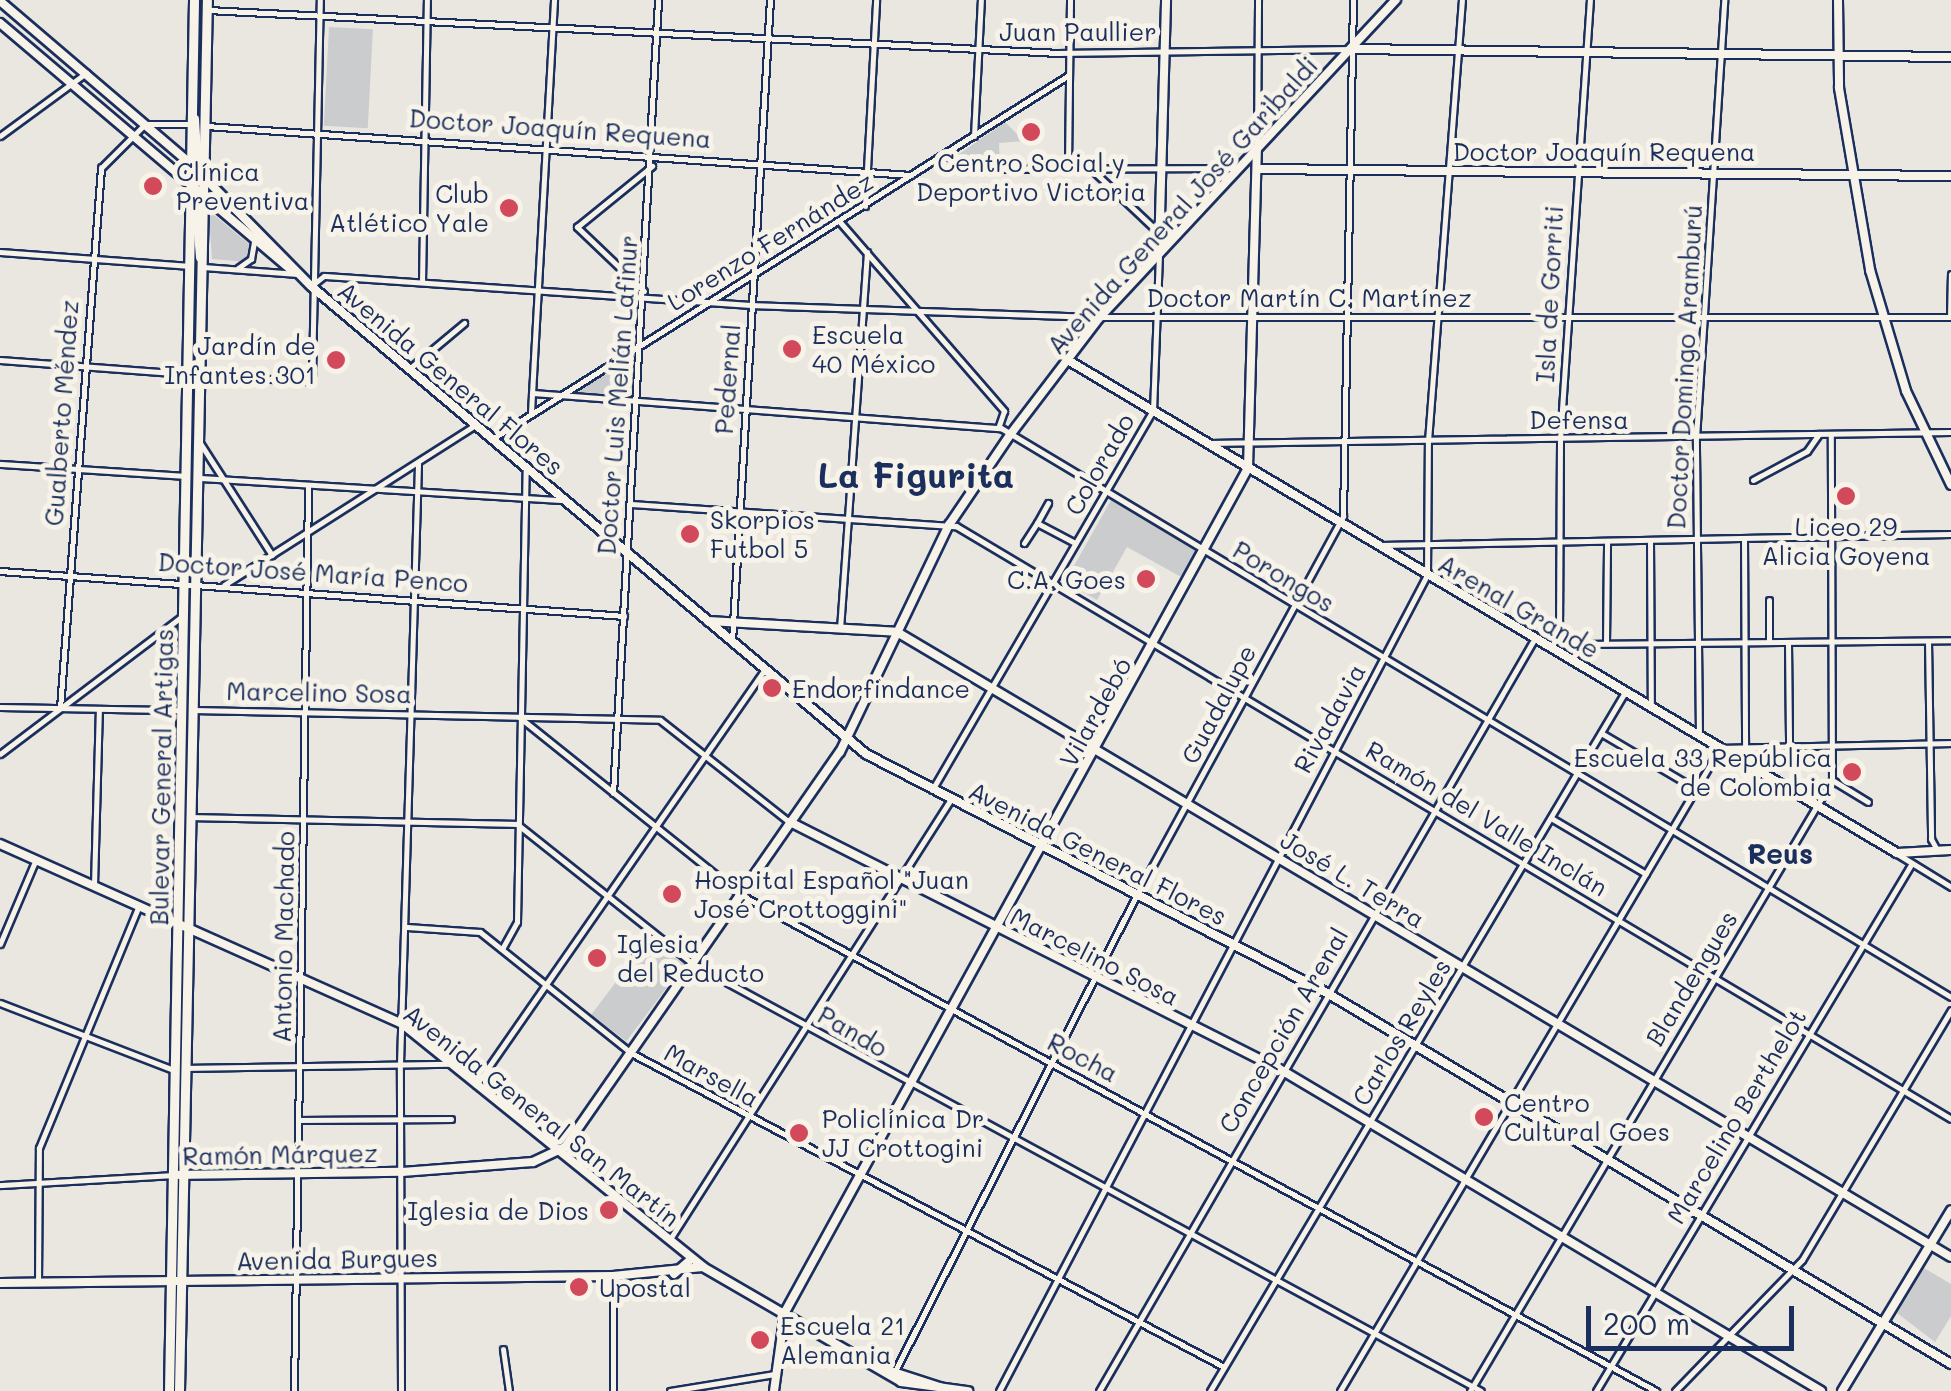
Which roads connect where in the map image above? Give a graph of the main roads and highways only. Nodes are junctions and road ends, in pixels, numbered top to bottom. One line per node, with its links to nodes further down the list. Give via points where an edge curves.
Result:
1 (194, 0): 3 (main road, Bulevar General Artigas, via 191,124)
2 (207, 5): 3 (main road, Bulevar General Artigas, via 205,126)
3 (197, 170): 4 (main road, Bulevar General Artigas); 4 (main road, Bulevar General Artigas)
4 (197, 192): 5 (main road, Bulevar General Artigas, via 190,266); 5 (main road, Bulevar General Artigas, via 203,267)
5 (194, 374): 6 (main road, Bulevar General Artigas); 6 (main road, Bulevar General Artigas, via 198,441)
6 (192, 477): 7 (main road, Bulevar General Artigas)
7 (190, 585): 8 (main road, Bulevar General Artigas); 8 (main road, Bulevar General Artigas)
8 (188, 710): 9 (main road, Bulevar General Artigas); 9 (main road, Bulevar General Artigas, via 191,818)
9 (184, 925): 10 (main road, Bulevar General Artigas)
10 (176, 1281): 11 (main road, Bulevar General Artigas); 12 (main road, Bulevar General Artigas)
11 (170, 1391)
12 (179, 1391)

